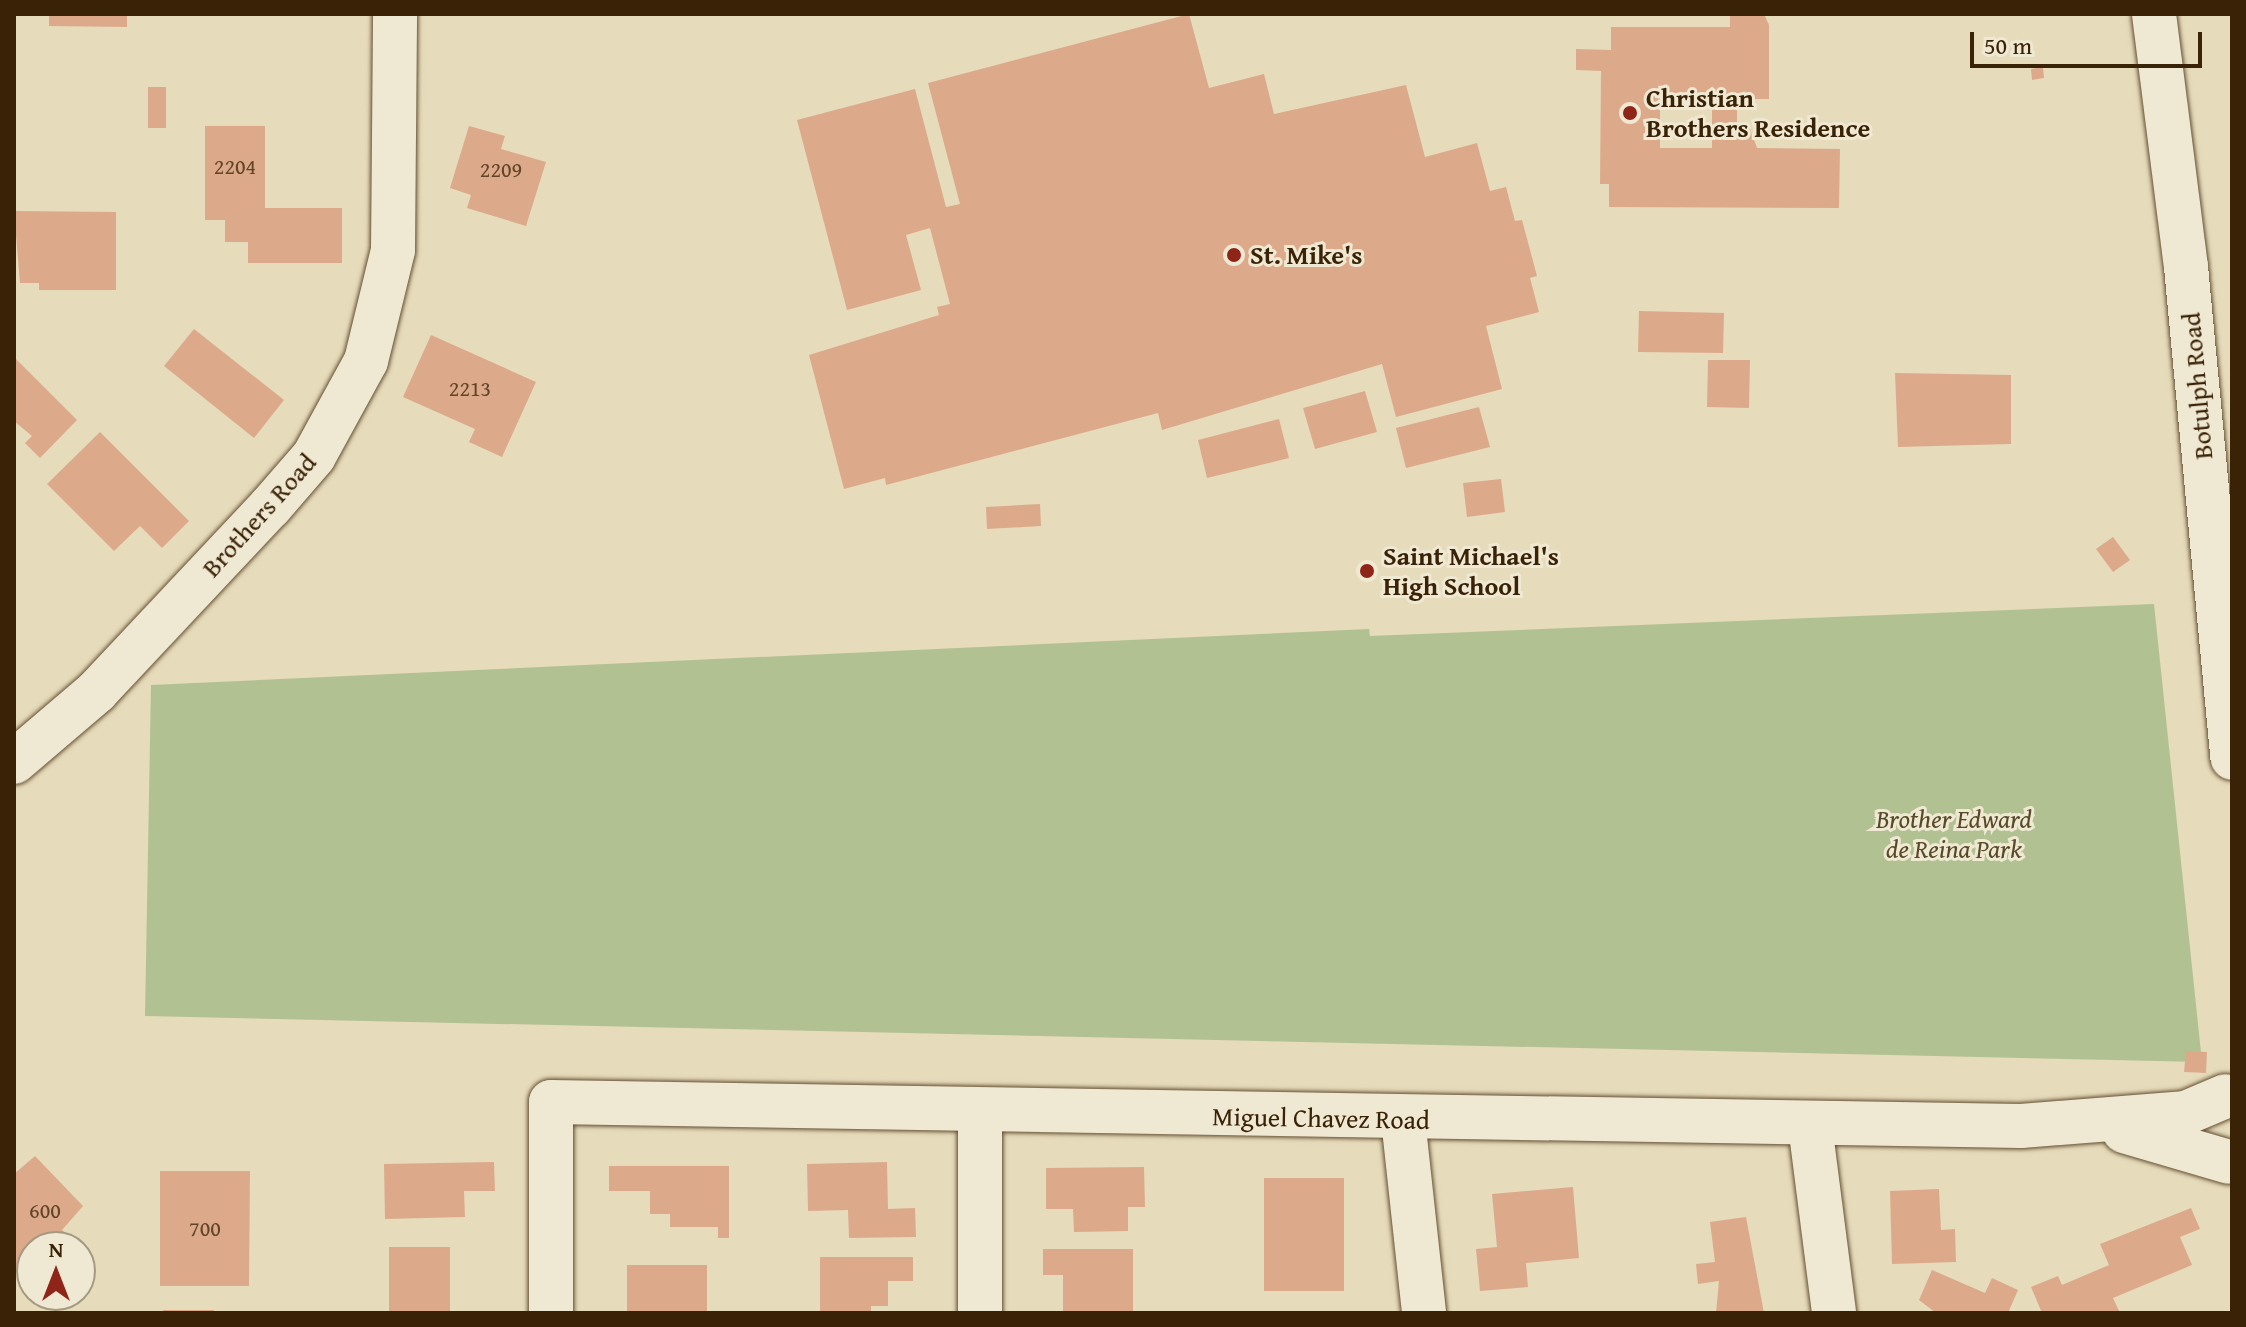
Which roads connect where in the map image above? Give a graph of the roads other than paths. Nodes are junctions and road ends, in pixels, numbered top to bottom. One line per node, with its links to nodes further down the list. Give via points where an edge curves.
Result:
1 (395, 14): 4 (street, Brothers Road, via 396,211 387,291 366,361 314,456 279,497 97,691)
2 (2154, 14): 3 (street, Botulph Road, via 2186,267)
3 (2232, 758)
4 (14, 762)
5 (2229, 1092): 9 (street, Miguel Chavez Road, via 2186,1113); 10 (street, via 2216,1129)
6 (980, 1111): 7 (street, Miguel Chavez Road); 11 (street, Miguel Chavez Road, via 551,1102); 12 (street)
7 (1403, 1119): 8 (street, Miguel Chavez Road); 13 (street)
8 (1810, 1125): 9 (street, Miguel Chavez Road); 14 (street)
9 (2090, 1125): 10 (street, Miguel Chavez Road, via 2159,1137)
10 (2230, 1164)
11 (551, 1313)
12 (980, 1313)
13 (1424, 1313)
14 (1834, 1313)

